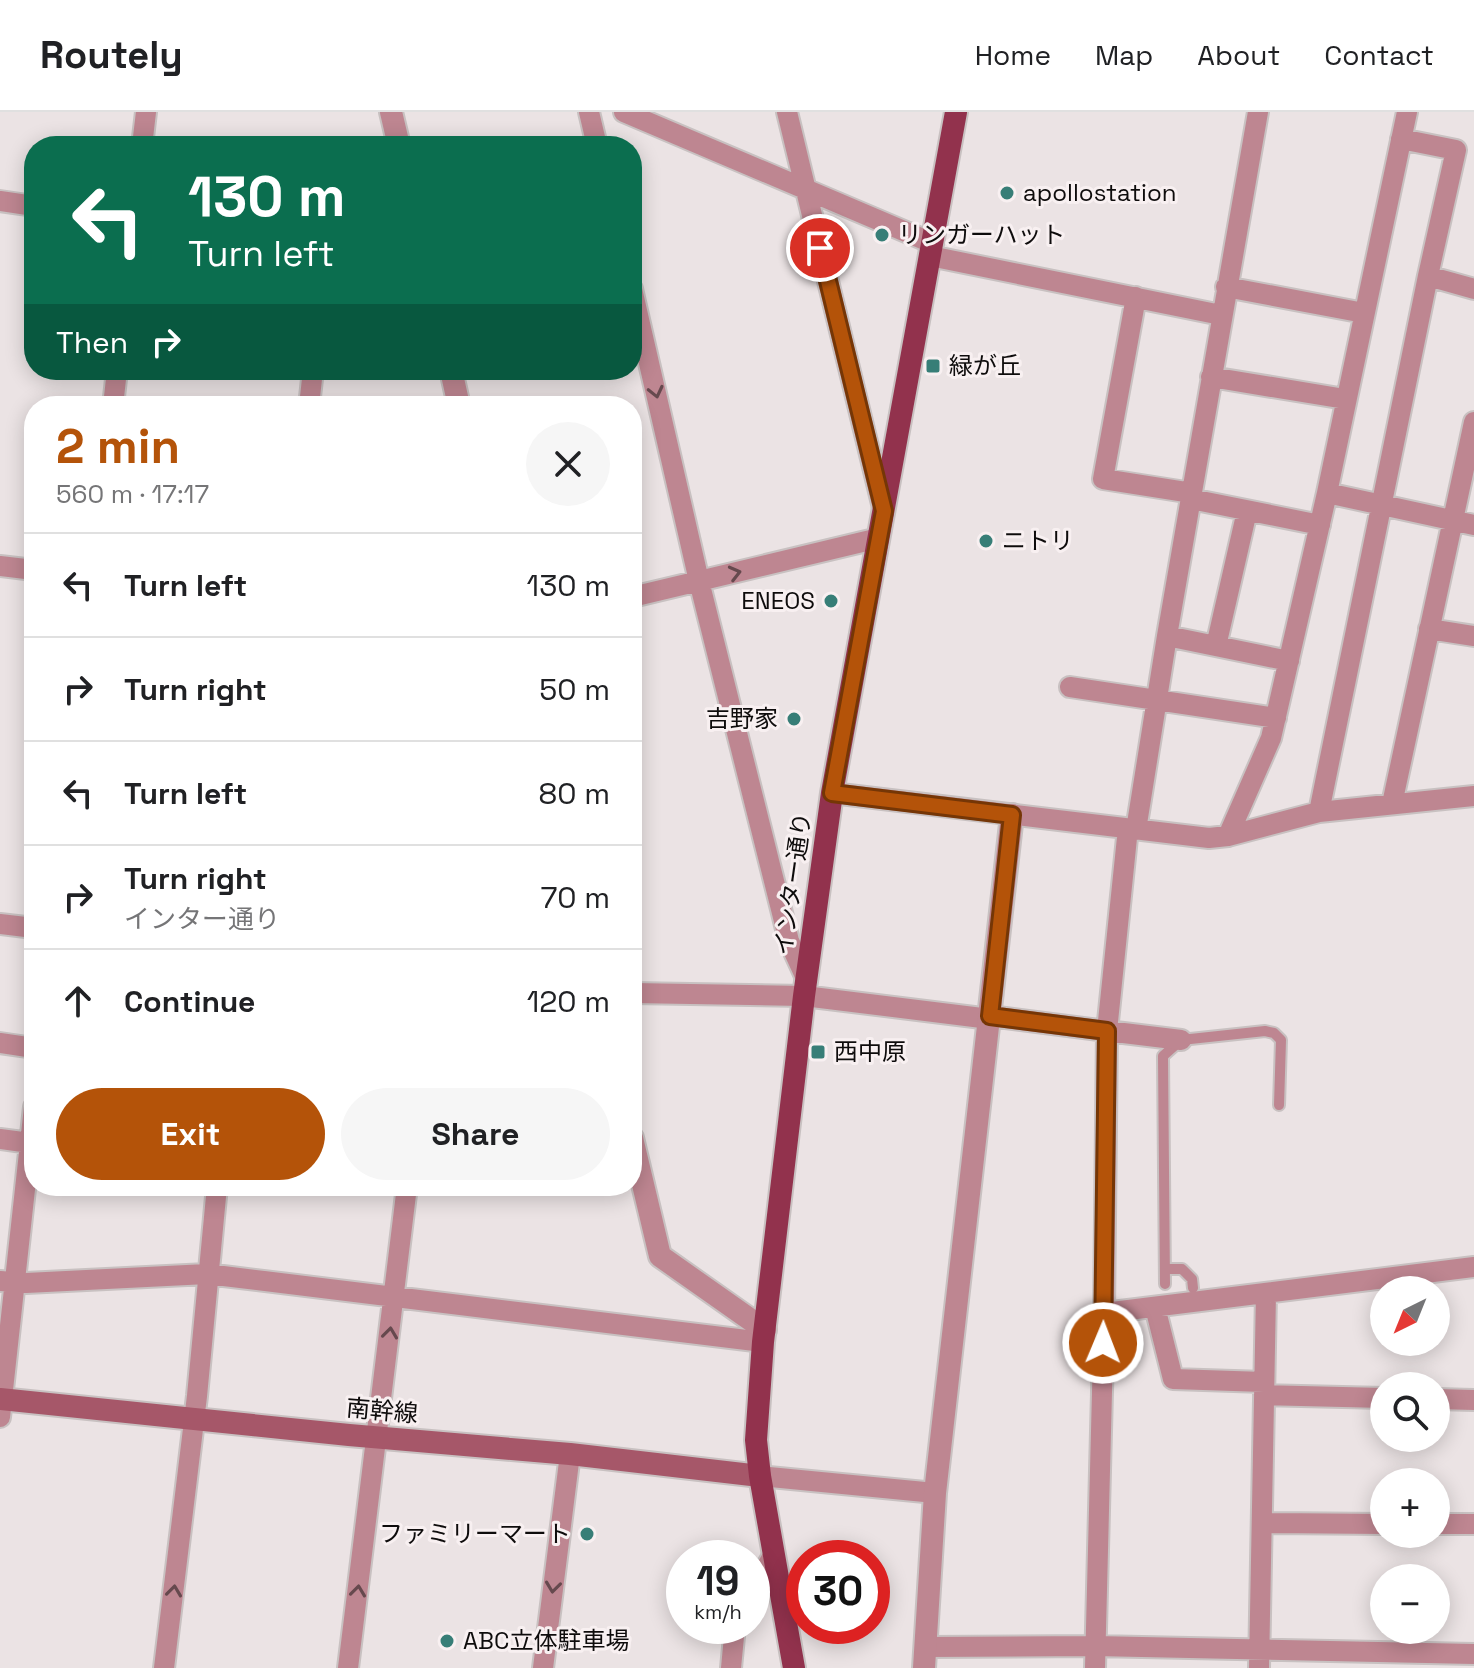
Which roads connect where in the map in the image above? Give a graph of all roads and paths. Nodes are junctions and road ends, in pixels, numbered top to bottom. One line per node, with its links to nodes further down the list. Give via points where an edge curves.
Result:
1 (146, 112): 9 (street)
2 (391, 112): 10 (street)
3 (589, 112): 11 (street)
4 (624, 112): 13 (street)
5 (787, 112): 13 (street)
6 (956, 112): 16 (main road, インター通り)
7 (1258, 112): 18 (street)
8 (1407, 112): 12 (street)
9 (143, 136)
10 (397, 136)
11 (595, 136)
12 (1401, 139): 17 (street, via 1456,150); 21 (street)
13 (806, 189): 16 (street); 30 (street)
14 (0, 201): 15 (street)
15 (24, 205)
16 (931, 250): 20 (street); 30 (main road, インター通り)
17 (1428, 276): 19 (street); 29 (street)
18 (1226, 287): 21 (street); 22 (street)
19 (1474, 289)
20 (1136, 297): 22 (street); 28 (street, via 1103,479)
21 (1364, 313): 25 (street)
22 (1221, 315): 24 (street)
23 (642, 333): 38 (street, one-way to 38)
24 (1211, 377): 25 (street); 28 (street)
25 (1345, 399): 27 (street)
26 (1474, 422): 32 (street)
27 (1327, 493): 29 (street); 33 (street)
28 (1191, 496): 31 (street); 41 (street)
29 (1382, 506): 32 (street); 51 (street)
30 (884, 511): 35 (main road, インター通り)
31 (1247, 511): 33 (street); 43 (street)
32 (1453, 521): 34 (street); 40 (street)
33 (1320, 525): 44 (street)
34 (1474, 525)
35 (879, 538): 38 (street, one-way to 35); 48 (main road, インター通り)
36 (0, 566): 37 (street)
37 (24, 569)
38 (699, 581): 39 (street); 57 (street)
39 (642, 595)
40 (1429, 629): 42 (street); 50 (street)
41 (1167, 636): 43 (street); 46 (street)
42 (1474, 636)
43 (1216, 646): 44 (street)
44 (1289, 661): 47 (street)
45 (1070, 687): 46 (street)
46 (1158, 701): 47 (street); 53 (street)
47 (1276, 718): 54 (street)
48 (832, 793): 52 (street); 57 (main road, インター通り)
49 (1474, 796): 50 (street)
50 (1392, 804): 51 (street)
51 (1319, 812): 54 (street)
52 (1012, 815): 53 (street); 59 (street)
53 (1132, 829): 54 (street); 60 (street)
54 (1228, 836)
55 (0, 924): 56 (street)
56 (24, 927)
57 (805, 987): 58 (street); 59 (street); 81 (main road, インター通り)
58 (642, 993)
59 (990, 1017): 60 (street); 91 (street)
60 (1107, 1031): 61 (street); 80 (street)
61 (1181, 1040): 64 (lane, via 1274,1033 1281,1040); 72 (lane, via 1163,1056)
62 (0, 1043): 63 (street)
63 (24, 1047)
64 (1279, 1105)
65 (0, 1139): 66 (street)
66 (24, 1142)
67 (24, 1179): 74 (street)
68 (642, 1180): 81 (street, via 660,1256)
69 (216, 1196): 73 (street)
70 (406, 1196): 78 (street)
71 (1474, 1267): 77 (street)
72 (1165, 1269): 75 (lane); 76 (lane, via 1182,1269)
73 (207, 1274): 74 (street); 78 (street); 87 (street)
74 (7, 1281): 86 (street)
75 (1165, 1284)
76 (1193, 1288)
77 (1266, 1293): 79 (street); 82 (street)
78 (394, 1297): 81 (street, via 744,1338); 88 (street, one-way to 78)
79 (1155, 1307): 80 (street); 82 (street, via 1173,1379)
80 (1104, 1313): 99 (street)
81 (764, 1336): 90 (main road, インター通り, via 756,1440)
82 (1264, 1389): 83 (street); 92 (street)
83 (1370, 1397)
84 (1450, 1399): 85 (street)
85 (1474, 1400)
86 (1, 1405): 87 (main road, 南幹線)
87 (194, 1418): 88 (main road, 南幹線); 103 (street, one-way to 87)
88 (377, 1436): 89 (main road, 南幹線); 104 (street, one-way to 88)
89 (570, 1454): 90 (main road, 南幹線); 105 (street, one-way to 105)
90 (760, 1476): 91 (street); 96 (main road, インター通り)
91 (935, 1493): 101 (street)
92 (1262, 1523): 93 (street); 102 (street)
93 (1370, 1524)
94 (1450, 1524): 95 (street)
95 (1474, 1524)
96 (774, 1554): 97 (street); 107 (main road, インター通り)
97 (770, 1561)
98 (733, 1644): 106 (street)
99 (1095, 1646): 101 (street); 102 (street); 108 (street)
100 (1474, 1654): 102 (street)
101 (925, 1658)
102 (1259, 1658)
103 (164, 1668)
104 (348, 1668)
105 (543, 1668)
106 (731, 1668)
107 (794, 1668)
108 (1095, 1668)

